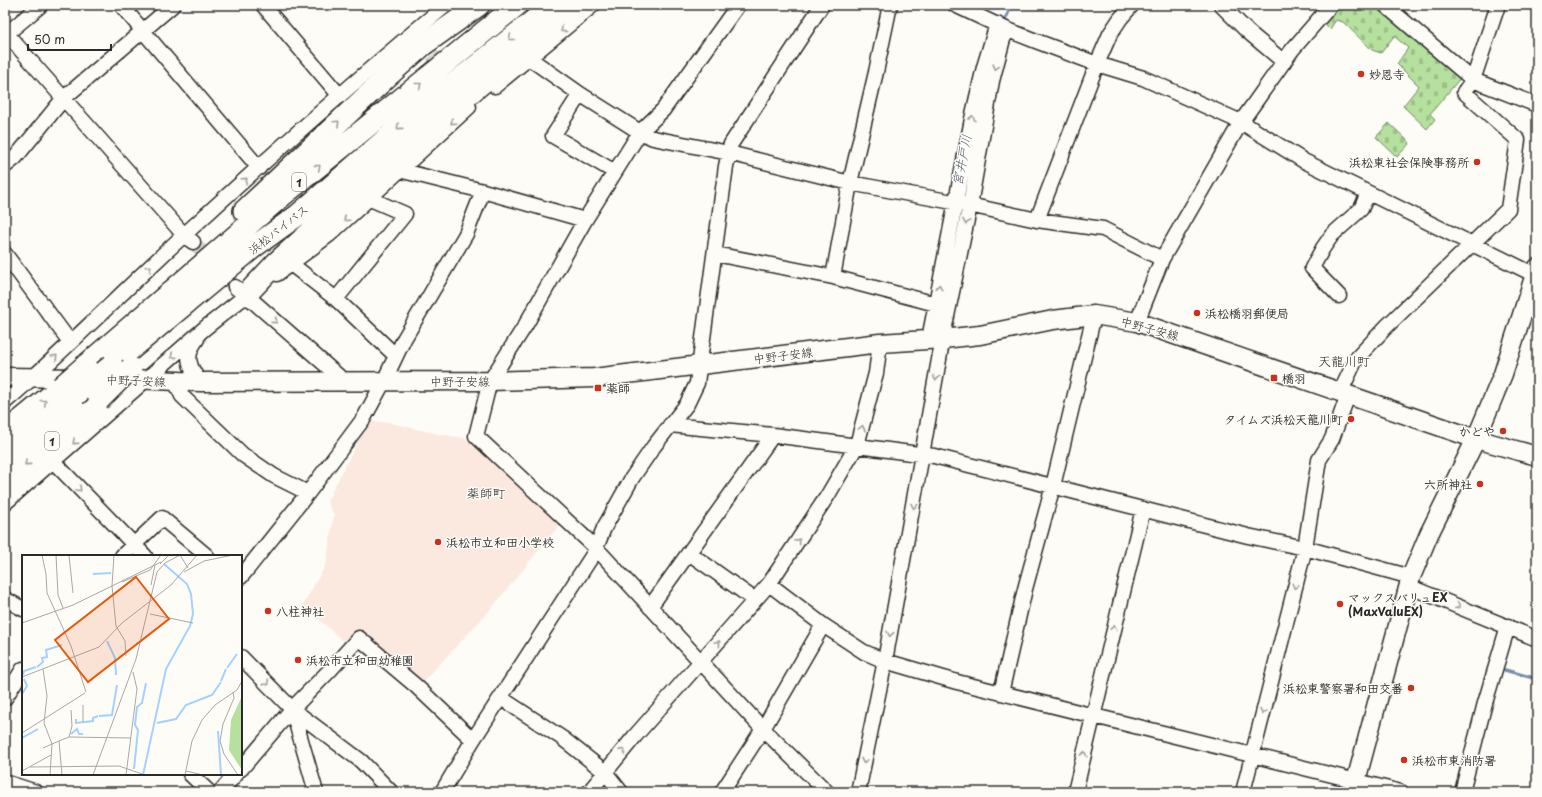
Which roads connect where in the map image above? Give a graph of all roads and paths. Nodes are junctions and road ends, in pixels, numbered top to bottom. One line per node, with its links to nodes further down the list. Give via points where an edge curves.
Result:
1 (41, 5): 24 (street)
2 (121, 5): 23 (street)
3 (173, 5): 23 (street)
4 (262, 5): 32 (street)
5 (446, 5): 29 (street)
6 (450, 5): 25 (street, via 427,36)
7 (479, 5): 25 (highway)
8 (517, 5): 64 (highway, 浜松バイパス / 1, one-way to 8, via 283,195)
9 (553, 5): 70 (highway, 浜松バイパス / 1, one-way to 70, via 408,119 298,215)
10 (575, 5): 57 (highway)
11 (593, 5): 26 (street, one-way to 26)
12 (738, 5): 36 (street, via 663,110)
13 (822, 5): 37 (street, via 731,144)
14 (890, 5): 42 (street)
15 (955, 5): 21 (street)
16 (1132, 5): 28 (street, via 1110,34)
17 (1221, 5): 27 (street)
18 (1331, 5): 27 (street)
19 (1386, 5): 30 (street)
20 (1498, 5): 30 (street)
21 (975, 10): 22 (street)
22 (1002, 27): 28 (street); 46 (street, via 1003,39)
23 (143, 31): 33 (street); 39 (street)
24 (6, 34): 33 (street)
25 (428, 50): 29 (street, via 413,43); 64 (highway, 1, one-way to 25, via 181,270 390,74)
26 (529, 58): 31 (street); 40 (street, one-way to 40, via 470,103)
27 (1284, 62): 35 (street)
28 (1097, 64): 35 (street, via 1144,78); 48 (street)
29 (367, 72): 32 (street)
30 (1473, 80): 34 (street); 50 (street, via 1464,92 1518,140 1508,210)
31 (580, 94): 36 (street); 41 (street, via 552,136)
32 (340, 96): 39 (street)
33 (64, 98): 38 (street, via 16,158); 49 (street)
34 (1537, 105)
35 (1241, 122): 44 (street, via 1304,161); 53 (street)
36 (640, 132): 37 (street, via 653,138); 41 (street)
37 (729, 153): 42 (street); 52 (street)
38 (5, 166)
39 (259, 168): 49 (street, one-way to 39)
40 (399, 170): 43 (street); 45 (street)
41 (615, 172): 47 (street)
42 (850, 183): 46 (street); 56 (street)
43 (483, 191): 47 (street); 68 (street, via 466,234)
44 (1368, 193): 50 (street); 58 (street, via 1361,209 1332,235 1312,268)
45 (368, 198): 54 (street, one-way to 54, via 328,235); 59 (street, via 405,214)
46 (963, 204): 48 (street); 60 (street, one-way to 46); 65 (street, one-way to 65)
47 (585, 220): 75 (street, via 525,326)
48 (1037, 220): 53 (street, via 1103,229)
49 (189, 239): 66 (street, one-way to 49)
50 (1472, 243): 55 (street); 79 (street, via 1356,359)
51 (5, 254): 66 (street)
52 (715, 254): 56 (street); 69 (street)
53 (1162, 259): 62 (street)
54 (291, 264): 57 (street); 59 (street)
55 (1536, 273): 85 (main road, via 1503,374)
56 (833, 277): 60 (street)
57 (240, 291): 63 (street); 77 (street, one-way to 77)
58 (1340, 296)
59 (336, 299): 68 (street)
60 (936, 304): 65 (street)
61 (1094, 315): 62 (main road, 中野子安線); 65 (main road, 中野子安線, via 1053,320 980,335); 92 (street)
62 (1137, 322): 79 (main road, 中野子安線)
63 (205, 328): 70 (street, one-way to 70); 76 (street, via 192,346 189,356 191,370)
64 (120, 336): 78 (highway, 浜松バイパス / 1, bridge, via 86,365)
65 (936, 339): 67 (main road, 中野子安線); 87 (street, one-way to 87)
66 (70, 342): 71 (street, one-way to 66)
67 (880, 344): 69 (main road, 中野子安線); 86 (street, one-way to 67, via 876,373)
68 (396, 356): 74 (street)
69 (698, 365): 75 (main road, 中野子安線, via 594,378); 82 (street, via 697,383 686,404)
70 (130, 371): 71 (main road, 中野子安線); 73 (main road, 中野子安線); 78 (highway, 浜松バイパス / 1, bridge); 90 (street, one-way to 90); 91 (highway, 1, one-way to 91, bridge)
71 (35, 376): 72 (main road, 中野子安線); 80 (street)
72 (5, 377)
73 (175, 381): 76 (main road, 中野子安線); 93 (street, via 182,396 243,455 274,476)
74 (384, 381): 75 (main road, 中野子安線); 77 (main road, 中野子安線); 93 (street, via 364,418)
75 (490, 381): 97 (street, via 476,436)
76 (200, 382): 77 (main road, 中野子安線)
77 (344, 382)
78 (68, 391): 83 (highway, 浜松バイパス / 1, one-way to 78); 88 (highway, 浜松バイパス / 1)
79 (1344, 394): 85 (main road, 中野子安線); 98 (street, via 1332,439 1319,460)
80 (6, 400): 81 (street)
81 (17, 415)
82 (670, 425): 84 (street); 97 (street, via 632,478 604,528)
83 (5, 433)
84 (773, 435): 86 (street); 99 (street)
85 (1476, 439): 89 (main road, 中野子安線); 104 (main road, via 1429,534)
86 (857, 445): 87 (street); 105 (street, one-way to 86, via 828,495)
87 (923, 454): 92 (street); 114 (street, one-way to 114)
88 (5, 456)
89 (1537, 456)
90 (49, 458): 94 (street); 96 (street, one-way to 96)
91 (5, 483)
92 (1053, 486): 95 (street); 117 (street, via 1025,589)
93 (308, 493): 103 (street)
94 (5, 503)
95 (1143, 509): 98 (street); 121 (street, one-way to 95)
96 (134, 545): 100 (street); 101 (street); 102 (street, via 162,518)
97 (596, 548): 108 (street); 119 (street)
98 (1305, 548): 104 (street); 124 (street, one-way to 124)
99 (689, 553): 107 (street); 108 (street)
100 (123, 555)
101 (143, 555)
102 (206, 555)
103 (242, 576)
104 (1410, 582): 111 (street, one-way to 111); 130 (main road)
105 (769, 584): 107 (street); 110 (street)
106 (5, 599): 109 (street)
107 (755, 600): 115 (street, one-way to 107)
108 (650, 607): 115 (street)
109 (22, 608)
110 (824, 625): 114 (street, via 864,652); 122 (street)
111 (1508, 626): 112 (street); 145 (street)
112 (1537, 638)
113 (242, 658): 120 (street, one-way to 120)
114 (886, 661): 117 (street); 141 (street, one-way to 141)
115 (701, 662): 122 (street); 126 (street, one-way to 115)
116 (22, 671): 118 (street)
117 (1001, 693): 121 (street)
118 (5, 698)
119 (501, 698): 123 (street); 126 (street, via 562,738)
120 (292, 709): 123 (street, via 359,638); 125 (street); 134 (street); 135 (street, via 361,761)
121 (1094, 716): 124 (street); 142 (street, one-way to 121)
122 (764, 728): 139 (street); 140 (street)
123 (474, 740): 136 (street)
124 (1252, 755): 130 (street); 143 (street)
125 (242, 768)
126 (605, 772): 137 (street); 138 (street)
127 (191, 775): 132 (street)
128 (235, 775): 133 (street)
129 (5, 782): 131 (street)
130 (1355, 786): 144 (street)
131 (36, 792)
132 (209, 792)
133 (220, 792)
134 (316, 792)
135 (391, 792)
136 (442, 792)
137 (589, 792)
138 (621, 792)
139 (722, 792)
140 (827, 792)
141 (858, 792)
142 (1075, 792)
143 (1243, 792)
144 (1401, 792)
145 (1462, 792)

